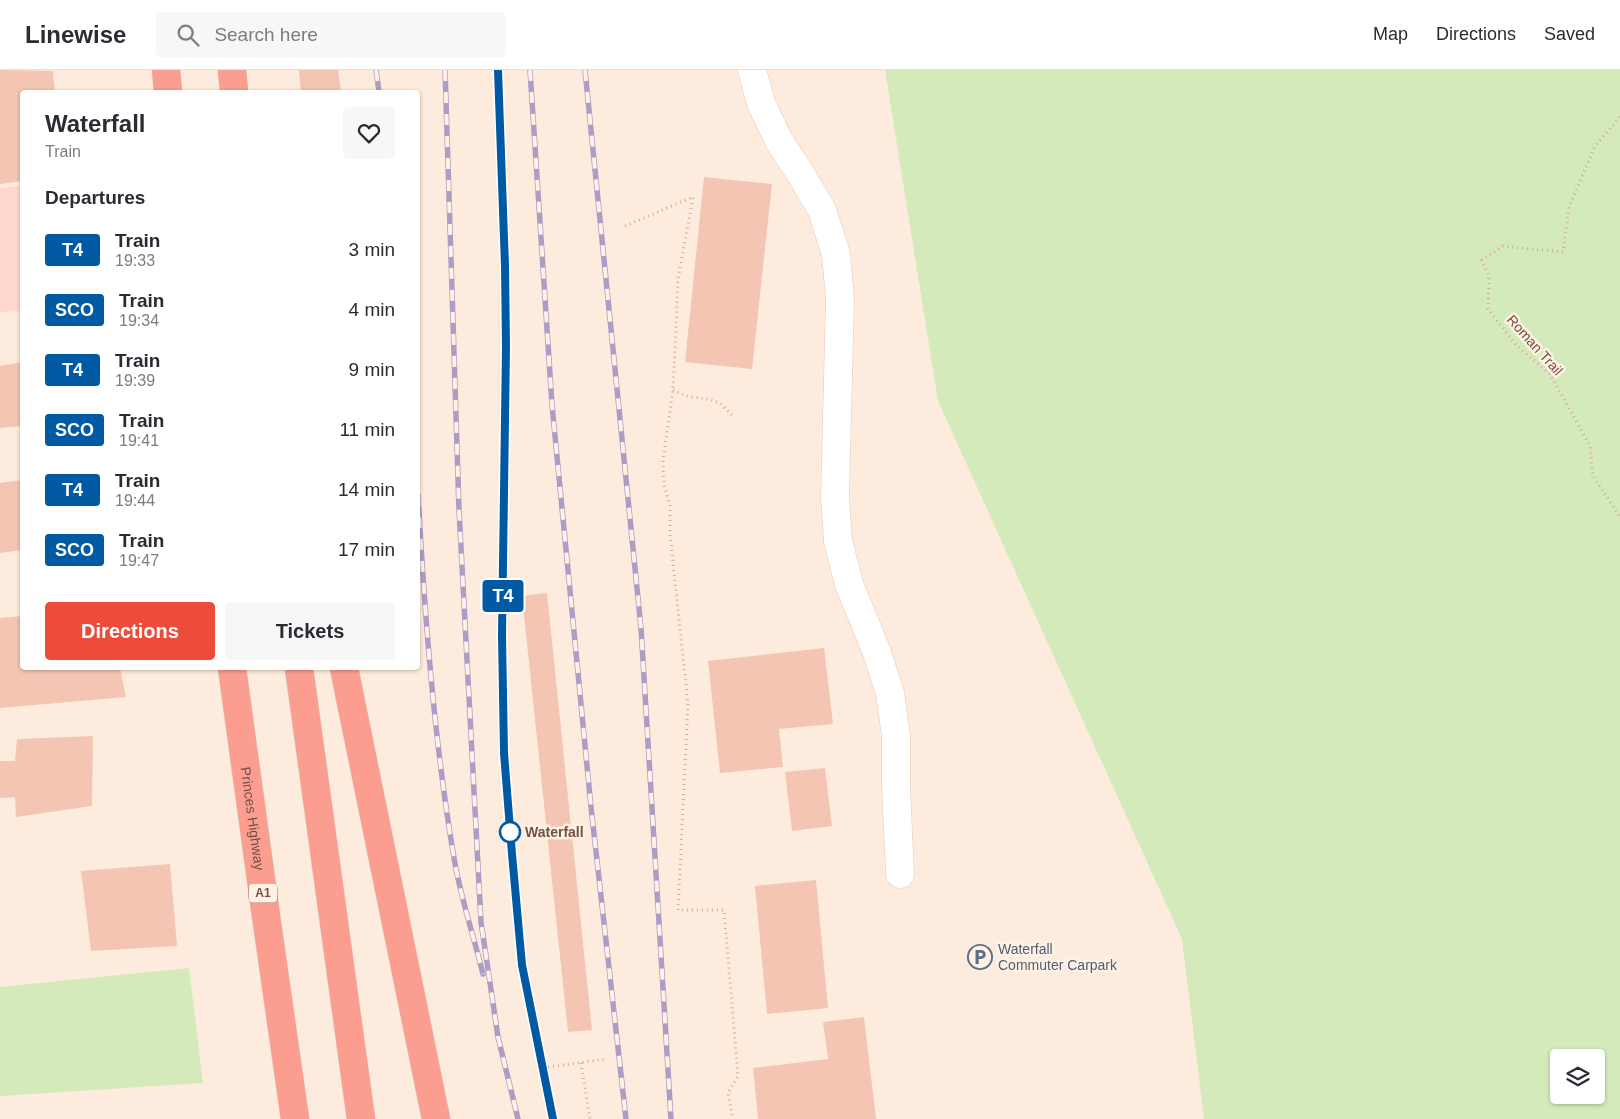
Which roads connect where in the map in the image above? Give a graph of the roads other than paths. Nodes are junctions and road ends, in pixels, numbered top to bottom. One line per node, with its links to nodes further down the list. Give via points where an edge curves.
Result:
1 (166, 70): 4 (highway)
2 (232, 70): 5 (highway)
3 (752, 70): 9 (lane, via 761,103 779,141 822,210 836,254 840,298 835,497 838,541 849,584 890,693 896,736)
4 (168, 90)
5 (234, 90)
6 (232, 670): 10 (highway, Princes Highway / A1)
7 (300, 670): 11 (highway)
8 (344, 670): 12 (highway)
9 (900, 874)
10 (295, 1119)
11 (361, 1119)
12 (436, 1119)

